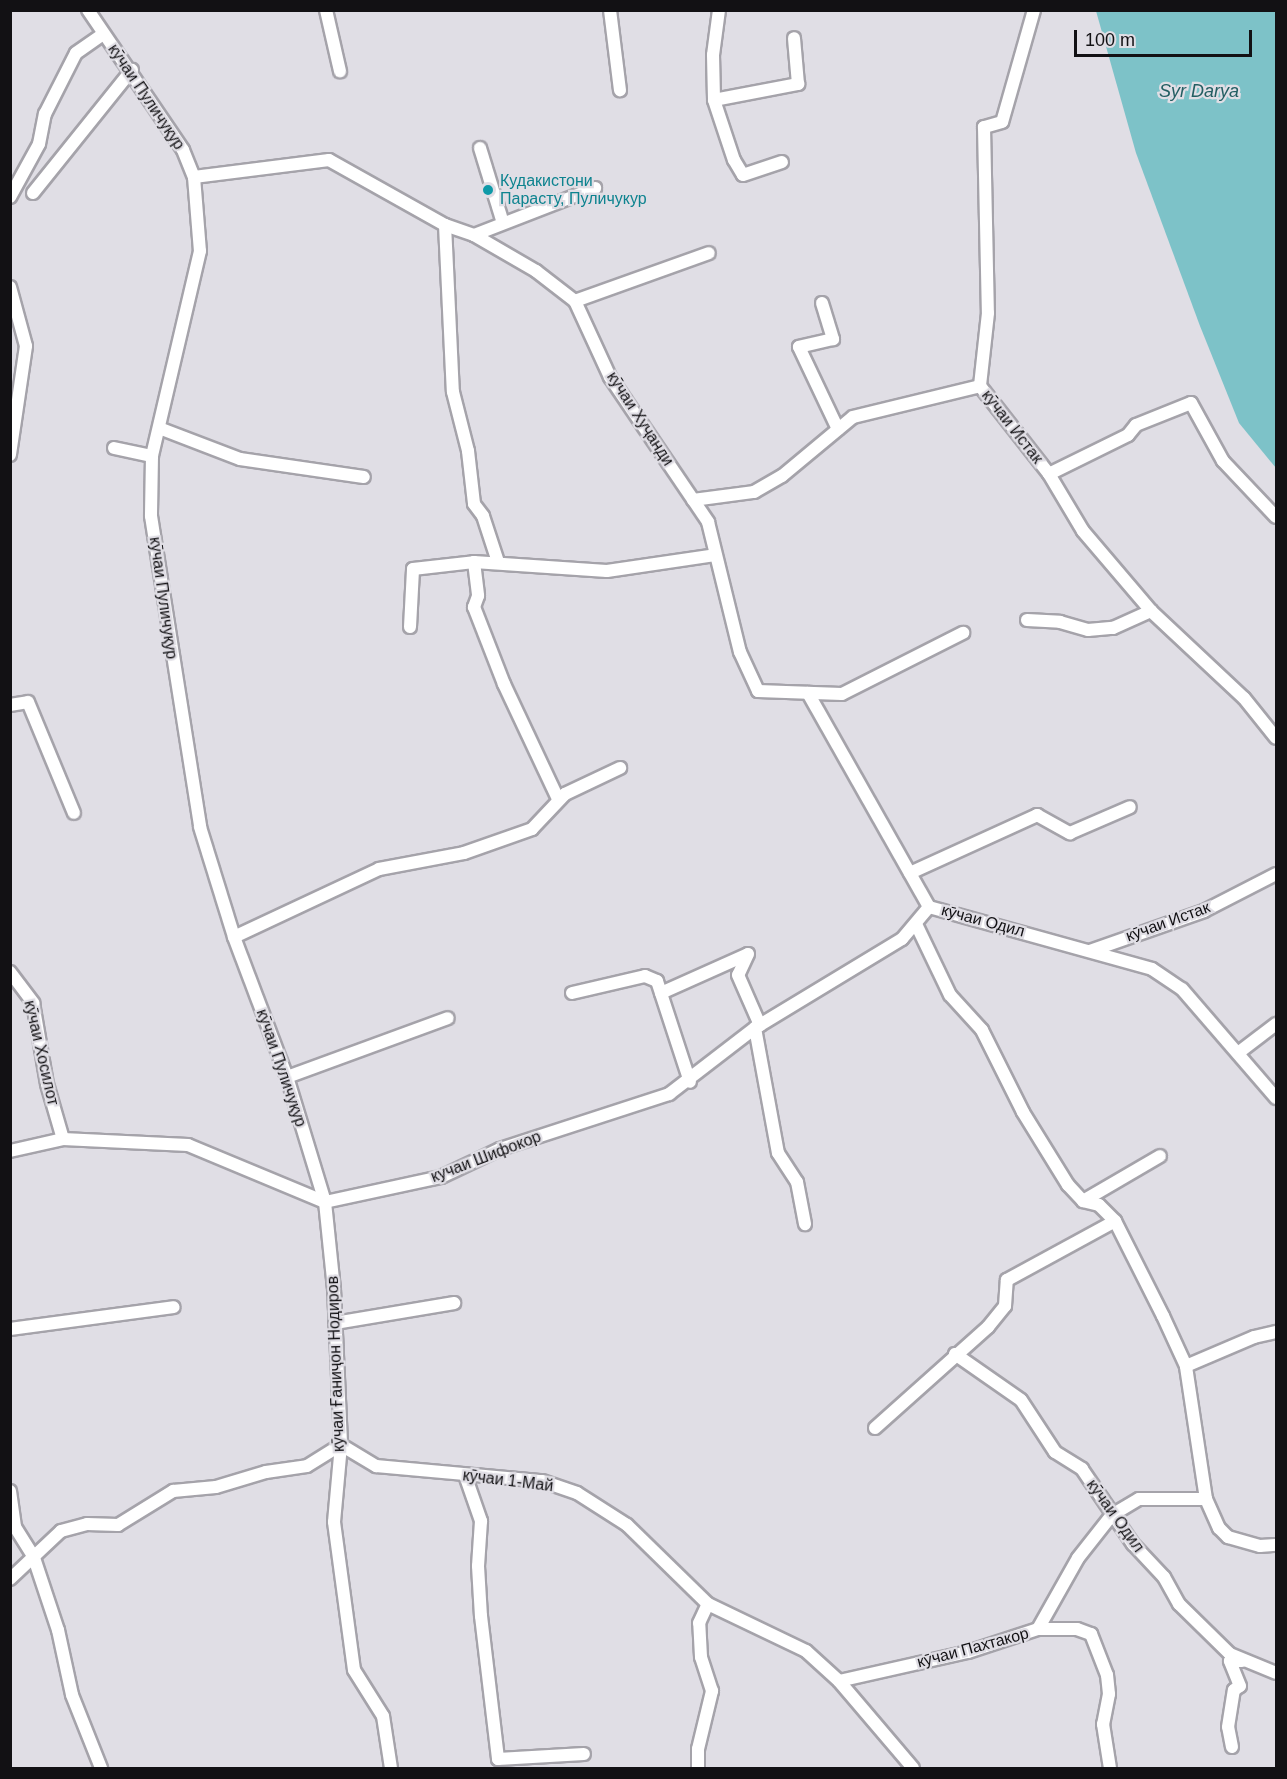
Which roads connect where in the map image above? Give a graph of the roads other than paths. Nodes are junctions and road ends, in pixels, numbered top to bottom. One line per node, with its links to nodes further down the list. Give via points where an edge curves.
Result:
1 (88, 10): 6 (street, кӯчаи Пуличуқур)
2 (326, 10): 9 (street)
3 (610, 10): 10 (street)
4 (719, 10): 11 (street, via 713,55)
5 (1034, 10): 27 (street, кӯчаи Истак, via 1002,122 984,127 988,313)
6 (103, 34): 8 (street, кӯчаи Пуличуқур); 17 (street, via 76,53 45,114 39,144)
7 (794, 38): 11 (street, via 798,84)
8 (132, 70): 14 (street, кӯчаи Пуличуқур, via 183,150); 16 (street)
9 (340, 72)
10 (620, 90)
11 (714, 100): 13 (street, via 743,175)
12 (480, 148): 18 (street)
13 (782, 162)
14 (194, 177): 19 (street, кӯчаи Хуҷанди, via 329,159); 28 (street, кӯчаи Пуличуқур, via 200,251)
15 (595, 188): 18 (street)
16 (33, 194)
17 (10, 197)
18 (503, 223): 20 (street)
19 (445, 225): 20 (street, кӯчаи Хуҷанди); 39 (street, via 453,392 468,451 474,504 483,516)
20 (474, 235): 23 (street, кӯчаи Хуҷанди)
21 (709, 254): 23 (street)
22 (10, 287): 25 (street, via 26,346)
23 (575, 301): 35 (street, кӯчаи Хуҷанди, via 610,377)
24 (822, 303): 29 (street, via 833,339 799,347)
25 (23, 369): 26 (street); 31 (street)
26 (10, 372)
27 (980, 386): 29 (street, via 853,417); 33 (street, кӯчаи Истак)
28 (159, 428): 32 (street, кӯчаи Пуличуқур); 34 (street, via 240,459)
29 (838, 429): 35 (street, via 782,476 754,492)
30 (114, 448): 32 (street)
31 (10, 455)
32 (152, 456): 55 (street, кӯчаи Пуличуқур, via 151,516 188,764 200,827)
33 (1049, 474): 36 (street, via 1128,435 1136,425 1191,402 1223,461); 40 (street, кӯчаи Истак, via 1083,531)
34 (364, 477)
35 (693, 500): 37 (street, кӯчаи Хуҷанди, via 708,522)
36 (1276, 517)
37 (715, 555): 39 (street, via 607,571); 44 (street, кӯчаи Хуҷанди, via 740,652 758,691)
38 (474, 562): 39 (street); 42 (street, via 413,569); 48 (street, via 478,596 474,607 504,684)
39 (498, 562)
40 (1151, 611): 41 (street, via 1113,628 1088,630 1060,622); 46 (street, кӯчаи Истак, via 1244,698)
41 (1028, 620)
42 (410, 627)
43 (963, 633): 44 (street, кӯчаи Хуҷанди, via 842,694)
44 (808, 693): 51 (street)
45 (10, 705): 50 (street, via 28,702)
46 (1276, 738)
47 (620, 768): 48 (street)
48 (558, 799): 55 (street, via 532,829 464,853 379,869)
49 (1130, 807): 51 (street, via 1070,833 1037,815)
50 (74, 813)
51 (910, 873): 53 (street)
52 (1276, 874): 56 (street, кӯчаи Истак, via 1204,911)
53 (929, 907): 54 (street, кӯчаи Одил); 56 (street, кӯчаи Одил)
54 (916, 926): 62 (street, кучаи Шифокор, via 902,939); 70 (street, кӯчаи Одил, via 950,995 982,1030 1023,1112 1068,1185)
55 (234, 937): 64 (street, кӯчаи Пуличуқур)
56 (1090, 951): 63 (street, кӯчаи Одил, via 1152,969 1182,989)
57 (10, 972): 67 (street, кӯчаи Хосилот, via 33,1003 47,1084)
58 (572, 993): 59 (street, via 645,976 657,981)
59 (661, 993): 62 (street, via 748,954 738,975); 65 (street)
60 (448, 1018): 64 (street)
61 (1276, 1023): 63 (street)
62 (758, 1027): 65 (street, кучаи Шифокор); 73 (street, via 778,1153 797,1182)
63 (1238, 1053): 66 (street, кӯчаи Одил)
64 (287, 1077): 71 (street, кӯчаи Пуличуқур)
65 (690, 1082): 71 (street, кучаи Шифокор, via 669,1094 500,1149 441,1178)
66 (1276, 1098)
67 (63, 1139): 68 (street); 71 (street, via 188,1145)
68 (10, 1151)
69 (1160, 1156): 70 (street)
70 (1083, 1201): 72 (street, кӯчаи Одил, via 1099,1205)
71 (324, 1202): 76 (street, кӯчаи Ғаниҷон Нодиров)
72 (1115, 1221): 79 (street, via 1007,1280 1005,1306); 80 (street, кӯчаи Одил)
73 (805, 1224)
74 (454, 1303): 76 (street)
75 (174, 1307): 77 (street)
76 (335, 1323): 82 (street, кӯчаи Ғаниҷон Нодиров)
77 (10, 1329)
78 (1276, 1332): 80 (street, via 1254,1337)
79 (955, 1354): 81 (street); 86 (street, кӯчаи Одил, via 1021,1400 1055,1452 1082,1469)
80 (1186, 1366): 85 (street)
81 (875, 1428)
82 (341, 1445): 83 (street, кӯчаи 1-Май, via 376,1466); 88 (street, via 307,1466 266,1472 216,1487 173,1491 117,1525 87,1524 60,1531); 99 (street, кӯчаи Ғаниҷон Нодиров, via 334,1522 354,1670 383,1716)
83 (465, 1475): 90 (street, кӯчаи 1-Май, via 542,1481 577,1493 627,1525); 97 (street, via 481,1521 479,1586)
84 (10, 1491): 88 (street, via 15,1527)
85 (1206, 1499): 86 (street, кӯчаи Пахтакор, via 1139,1500); 87 (street, via 1219,1528 1228,1537 1260,1546)
86 (1112, 1515): 91 (street, кӯчаи Пахтакор, via 1078,1558); 92 (street, кӯчаи Одил, via 1132,1545 1164,1577 1179,1604 1230,1654)
87 (1276, 1545)
88 (34, 1558): 89 (street); 98 (street, via 58,1630 72,1695)
89 (10, 1579)
90 (708, 1604): 94 (street, кӯчаи 1-Май, via 806,1651); 100 (street, via 699,1623 701,1658 712,1691 698,1749)
91 (1038, 1629): 94 (street, кӯчаи Пахтакор, via 968,1652); 102 (street, via 1077,1629 1091,1634 1107,1675 1109,1694 1102,1724)
92 (1243, 1661): 93 (street, кӯчаи Одил); 95 (street, via 1230,1661 1240,1686 1234,1690 1228,1727)
93 (1276, 1673)
94 (838, 1681): 101 (street, кӯчаи 1-Май)
95 (1232, 1747)
96 (584, 1754): 97 (street)
97 (501, 1764)
98 (101, 1768)
99 (391, 1768)
100 (698, 1768)
101 (913, 1768)
102 (1110, 1768)

